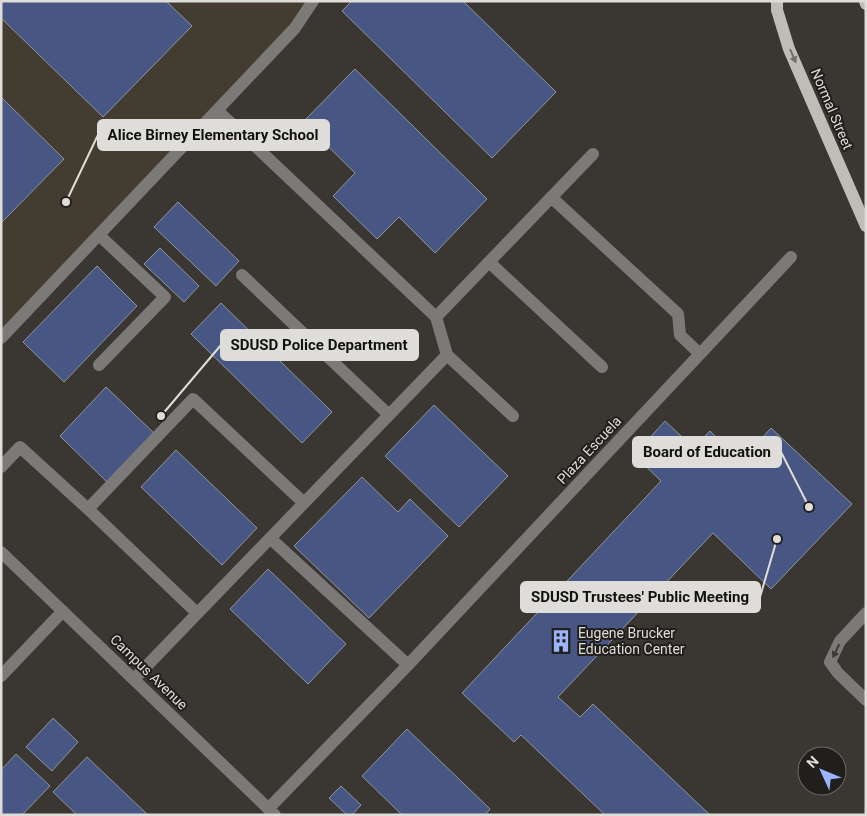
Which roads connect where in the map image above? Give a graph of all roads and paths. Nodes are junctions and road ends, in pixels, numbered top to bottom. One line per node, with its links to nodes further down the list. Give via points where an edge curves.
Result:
1 (313, 1): 3 (street, via 295,28)
2 (776, 4): 6 (main road, Normal Street, one-way to 6, via 789,48)
3 (217, 110): 7 (street); 11 (street)
4 (593, 154): 5 (street)
5 (551, 197): 9 (street); 13 (street, via 678,314 680,335)
6 (866, 226)
7 (99, 235): 12 (street); 15 (street, via 165,297)
8 (792, 257): 13 (street, Plaza Escuela)
9 (489, 262): 11 (street); 16 (street)
10 (242, 275): 17 (street)
11 (436, 317): 14 (street)
12 (1, 338)
13 (700, 354): 27 (street, Plaza Escuela)
14 (447, 355): 17 (street); 18 (street)
15 (99, 365)
16 (602, 367)
17 (389, 415): 20 (street)
18 (514, 416)
19 (1, 466): 21 (street, via 20,447)
20 (304, 503): 21 (street, via 193,399); 22 (street)
21 (88, 509): 26 (street)
22 (270, 538): 26 (street); 27 (street)
23 (1, 552): 24 (street, Campus Avenue)
24 (63, 611): 28 (street); 29 (street, Campus Avenue)
25 (866, 613): 30 (street, one-way to 30, via 840,641 830,662)
26 (197, 614): 29 (street)
27 (408, 665): 31 (street, Plaza Escuela)
28 (1, 676)
29 (134, 679): 31 (street, Campus Avenue)
30 (866, 700)
31 (272, 812)

